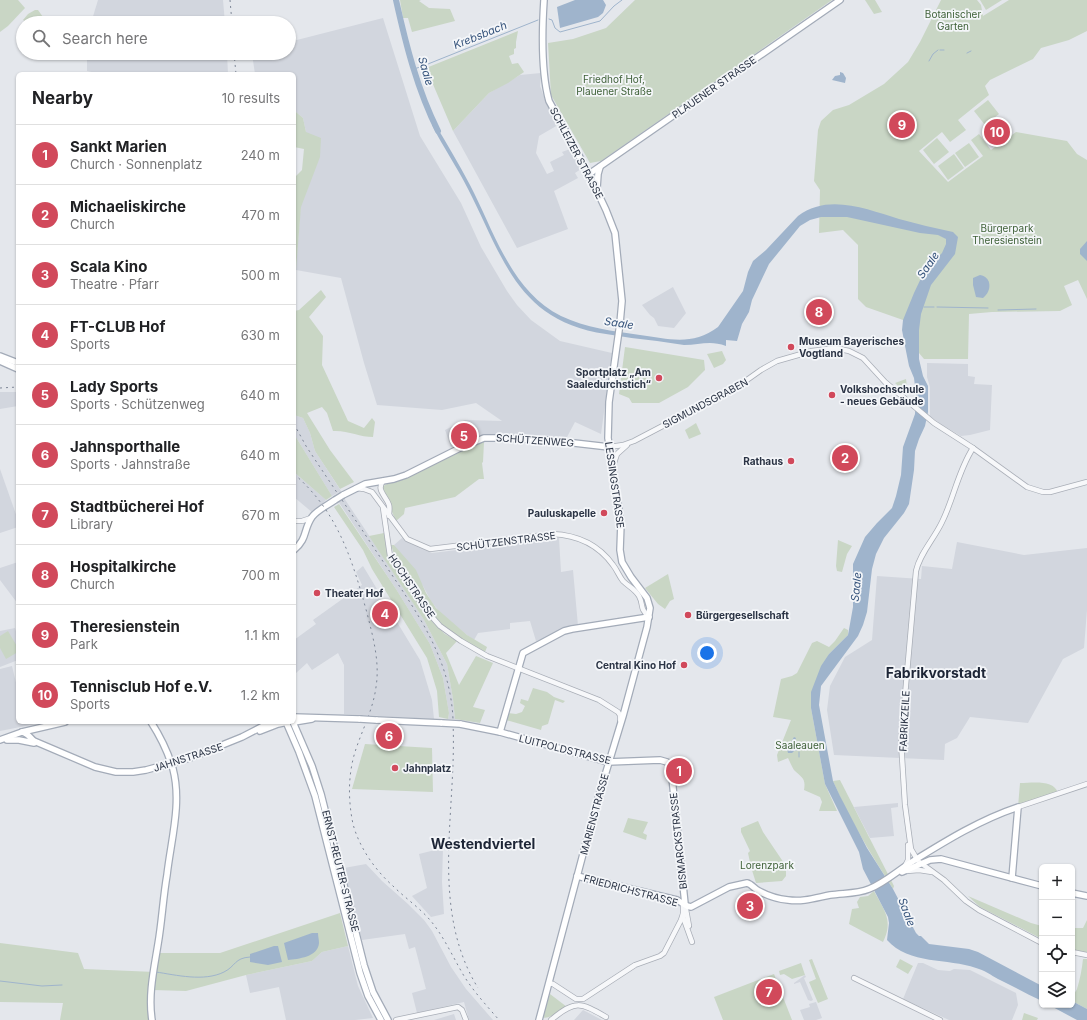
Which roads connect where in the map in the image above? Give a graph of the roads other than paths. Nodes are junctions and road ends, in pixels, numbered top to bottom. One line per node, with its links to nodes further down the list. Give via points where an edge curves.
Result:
1 (544, 0): 4 (main road, SCHLEIZER STRASSE, via 544,70 547,93 553,109)
2 (840, 0): 3 (main road, PLAUENER STRASSE)
3 (600, 167): 4 (main road, PLAUENER STRASSE); 5 (main road)
4 (589, 174): 5 (main road, SCHLEIZER STRASSE)
5 (597, 189): 6 (main road, SCHLEIZER STRASSE, via 615,233 622,301)
6 (620, 323): 12 (main road, LESSINGSTRASSE, via 608,410)
7 (0, 356): 9 (main road)
8 (0, 361): 10 (main road)
9 (16, 362)
10 (16, 368)
11 (634, 441): 12 (street, SIGMUNDSGRABEN); 13 (street, SIGMUNDSGRABEN, via 737,387 772,364 795,355 822,349 839,349 859,356 926,416); 14 (street, via 617,454)
12 (609, 447): 14 (main road, LESSINGSTRASSE); 15 (main road, SCHÜTZENWEG, via 548,440 479,439 406,475)
13 (972, 448): 16 (street, SIGMUNDSGRABEN, via 1022,484 1037,490 1050,492); 48 (street, FABRIKZEILE, via 943,520 918,562 901,741)
14 (612, 470): 23 (main road, LESSINGSTRASSE, via 621,523 622,562 647,598 650,606)
15 (384, 480): 17 (main road, SCHÜTZENWEG, via 369,482); 19 (street, SCHÜTZENSTRASSE, via 380,489 389,505)
16 (1087, 482)
17 (352, 489): 18 (street, SCHÜTZENSTRASSE, via 368,490); 20 (main road, bridge)
18 (382, 505): 19 (street, SCHÜTZENSTRASSE); 24 (street, HOCHSTRASSE, via 392,559 425,609 447,632 461,641)
19 (389, 516): 23 (street, SCHÜTZENSTRASSE, via 407,539 430,549 552,534 576,537 600,550 624,581 637,593 643,610)
20 (311, 518): 21 (street); 22 (main road, via 304,539)
21 (296, 521)
22 (296, 548)
23 (649, 617): 24 (main road, via 564,631 523,653); 25 (main road, MARIENSTRASSE)
24 (518, 668): 26 (street, HOCHSTRASSE); 39 (main road)
25 (624, 705): 26 (street, via 618,708); 27 (street); 37 (main road, MARIENSTRASSE)
26 (611, 706): 27 (street)
27 (620, 716): 37 (street)
28 (296, 717): 29 (main road)
29 (324, 718): 30 (main road); 39 (main road, bridge, via 460,724)
30 (296, 722)
31 (56, 724): 38 (main road)
32 (152, 724): 45 (main road)
33 (267, 724): 40 (main road, JAHNSTRASSE)
34 (280, 724): 40 (main road, JAHNSTRASSE)
35 (287, 724): 71 (main road, ERNST-REUTER-STRASSE, via 315,796 360,973 368,996)
36 (295, 724): 72 (main road, ERNST-REUTER-STRASSE, via 322,794 369,982)
37 (619, 725): 43 (main road, MARIENSTRASSE)
38 (22, 732): 41 (main road); 42 (main road, JAHNSTRASSE, via 34,741)
39 (500, 732): 43 (main road, LUITPOLDSTRASSE)
40 (242, 738): 45 (main road, JAHNSTRASSE)
41 (0, 740): 42 (main road, via 24,740)
42 (51, 748): 45 (main road, JAHNSTRASSE, via 95,767 116,772 132,772)
43 (608, 762): 44 (main road, LUITPOLDSTRASSE, via 663,760); 52 (main road, MARIENSTRASSE)
44 (668, 763): 55 (main road, BISMARCKSTRASSE, via 671,768)
45 (171, 764): 70 (main road, via 175,779 176,806 153,971 150,1005)
46 (1087, 784): 47 (street)
47 (1018, 807): 49 (main road, via 972,826); 53 (main road)
48 (907, 829): 49 (street, FABRIKZEILE, via 911,849); 50 (street, via 908,860)
49 (919, 862): 50 (main road); 51 (street); 53 (main road, via 940,859)
50 (903, 870): 51 (street, via 923,870); 59 (main road, via 871,888 808,900 776,898 760,892 747,883 729,887)
51 (939, 875): 63 (street, via 961,897 979,910)
52 (577, 876): 58 (main road, FRIEDRICHSTRASSE); 67 (main road, MARIENSTRASSE)
53 (1012, 878): 54 (main road)
54 (1039, 885)
55 (683, 891): 58 (main road, via 680,898); 60 (main road, BISMARCKSTRASSE)
56 (1075, 894): 57 (main road)
57 (1087, 896)
58 (673, 899): 60 (main road, FRIEDRICHSTRASSE)
59 (706, 899): 60 (main road); 61 (main road)
60 (684, 904): 61 (main road, FRIEDRICHSTRASSE); 62 (street)
61 (691, 907): 62 (street)
62 (685, 914): 62 (street, via 692,942); 67 (street, via 664,953 635,965 583,999 576,999)
63 (1039, 941)
64 (1075, 953): 65 (street)
65 (1087, 955)
66 (854, 978): 77 (street)
67 (549, 983): 75 (main road, MARIENSTRASSE)
68 (606, 1017): 76 (street, via 590,1008 574,1005)
69 (407, 1019): 73 (street); 74 (street, via 458,1007)
70 (152, 1020)
71 (381, 1020)
72 (388, 1020)
73 (396, 1020)
74 (466, 1020)
75 (538, 1020)
76 (551, 1020)
77 (940, 1020)

